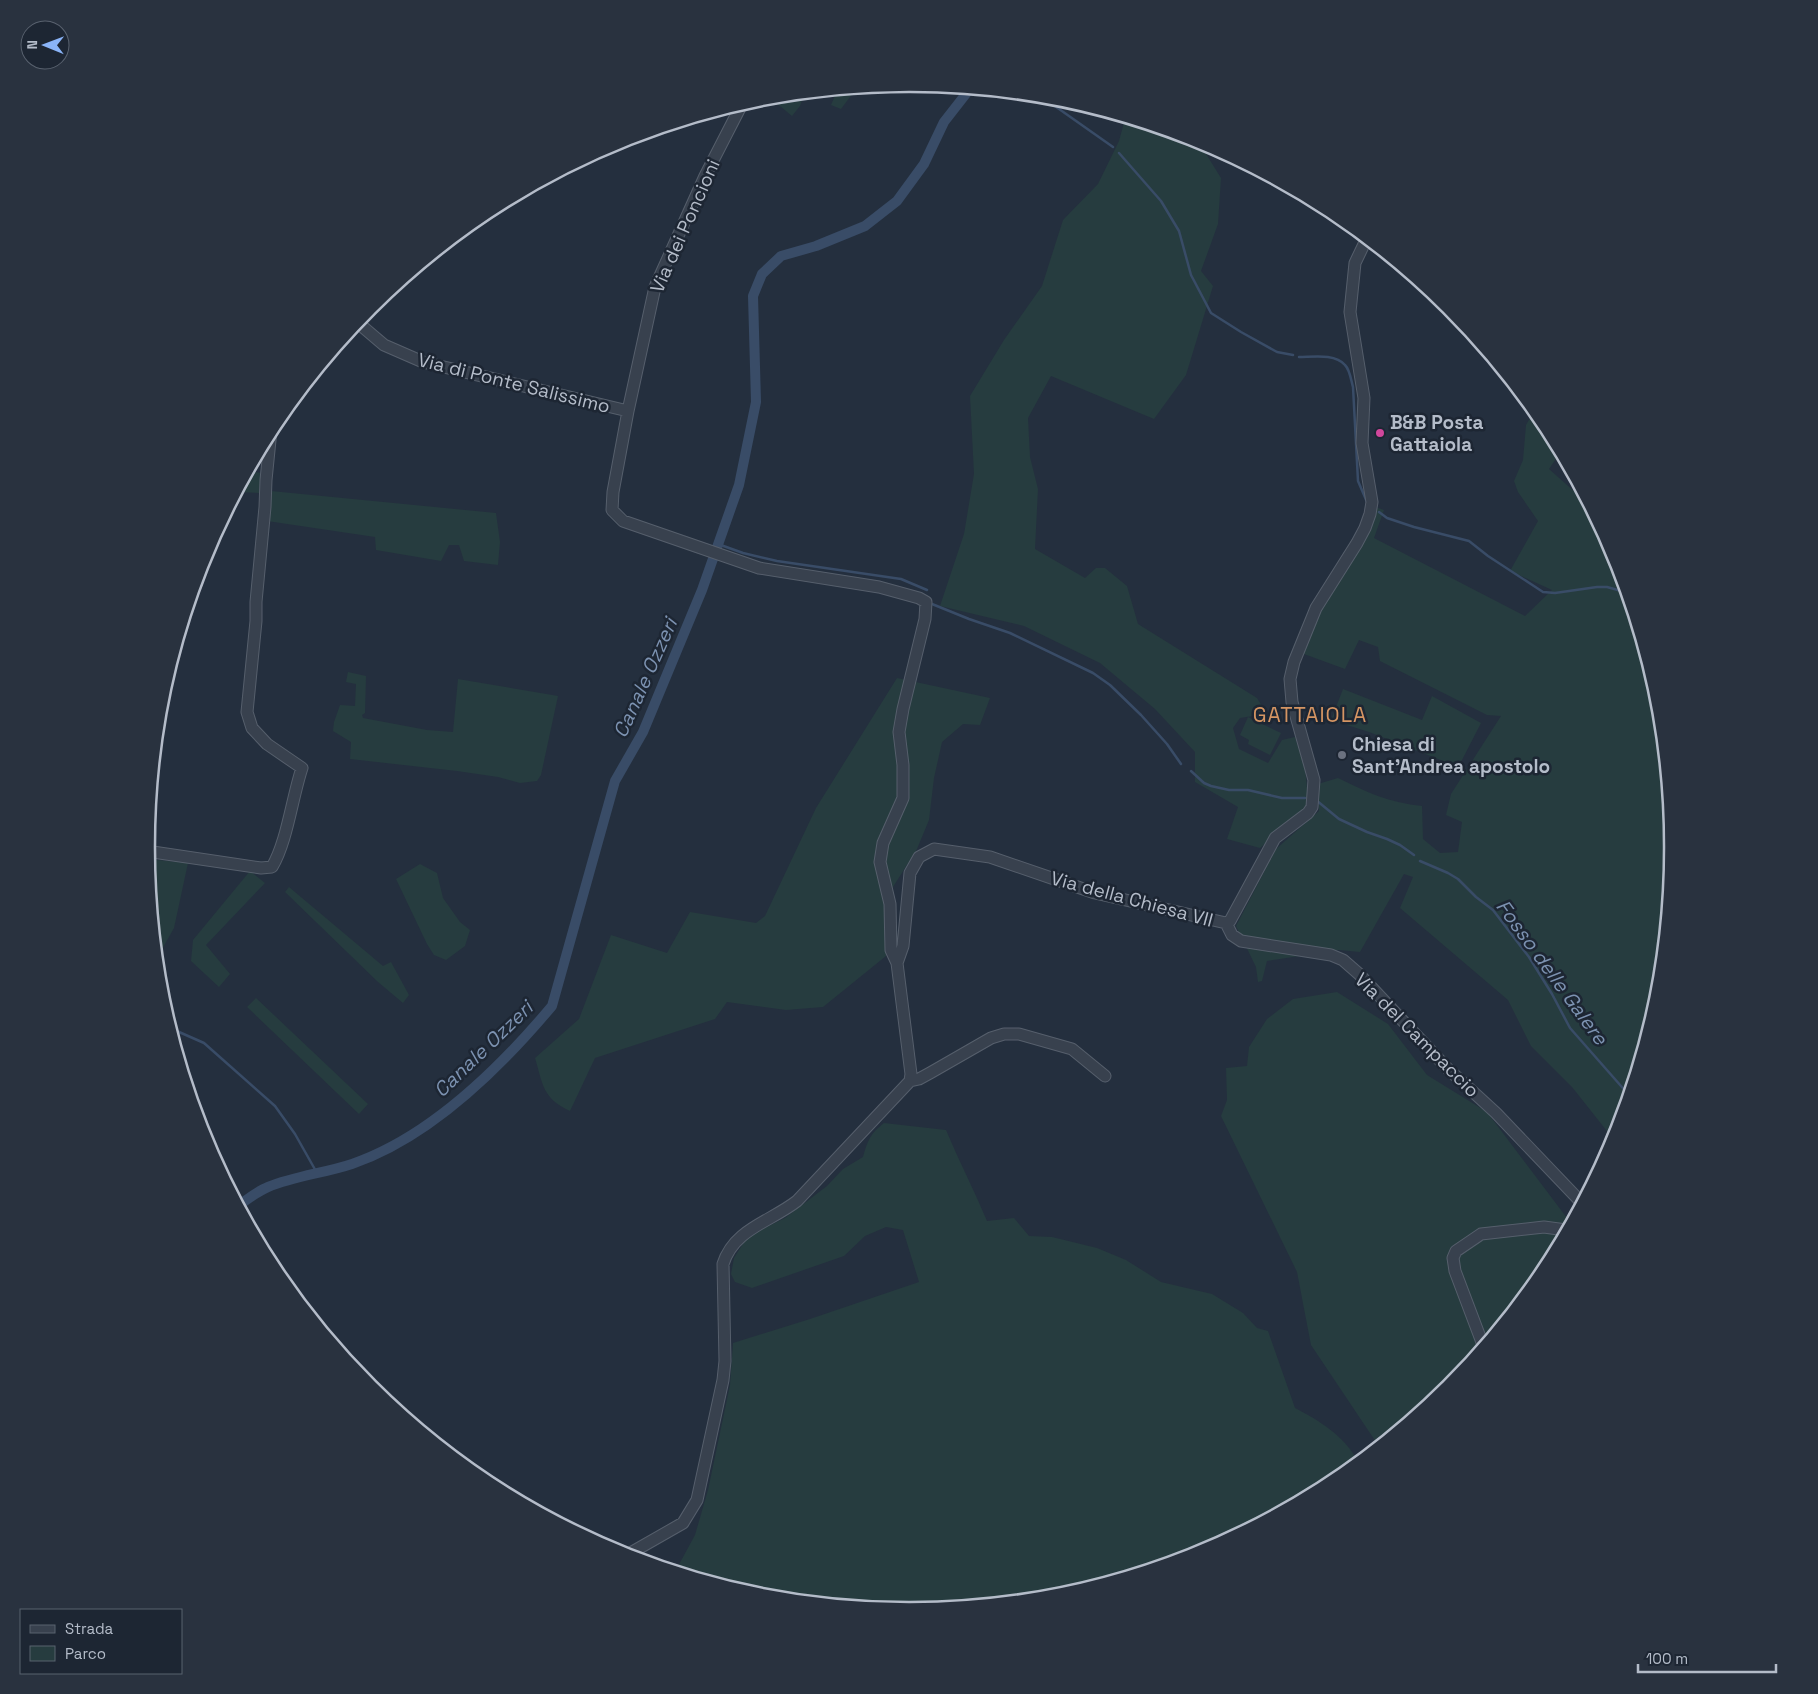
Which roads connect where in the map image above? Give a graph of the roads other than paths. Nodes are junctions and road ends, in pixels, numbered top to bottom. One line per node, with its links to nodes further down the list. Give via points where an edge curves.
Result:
1 (738, 113): 4 (street, Via dei Poncioni, via 655,287)
2 (1364, 245): 7 (street, Via della Chiesa VII, via 1355,263 1350,312 1364,398 1362,443 1372,502 1370,514 1366,528 1316,608 1290,679 1292,702 1314,780 1312,807 1275,838)
3 (363, 327): 4 (street, Via di Ponte Salissimo, via 384,345 422,362)
4 (628, 411): 8 (street, Via di Ponte Salissimo, via 612,510 623,521 759,568 879,587 926,602 899,732 903,798 883,843 880,862 890,904 890,950)
5 (269, 449): 6 (street, via 247,712 252,728 267,744 302,768 278,856 272,867 261,868)
6 (155, 852)
7 (1226, 923): 8 (street, Via della Chiesa VII, via 1095,893 990,857 934,849 919,857 910,873 903,946); 11 (street, Via del Campaccio, via 1240,941 1331,955 1343,960)
8 (897, 963): 10 (street)
9 (1105, 1076): 10 (street, via 1072,1049 1011,1034 991,1038)
10 (910, 1081): 14 (street, via 797,1201 732,1243 723,1264 723,1380 697,1500 683,1523)
11 (1577, 1198)
12 (1559, 1229): 13 (street, via 1544,1227 1481,1234 1456,1251 1454,1271)
13 (1480, 1339)
14 (636, 1550)

